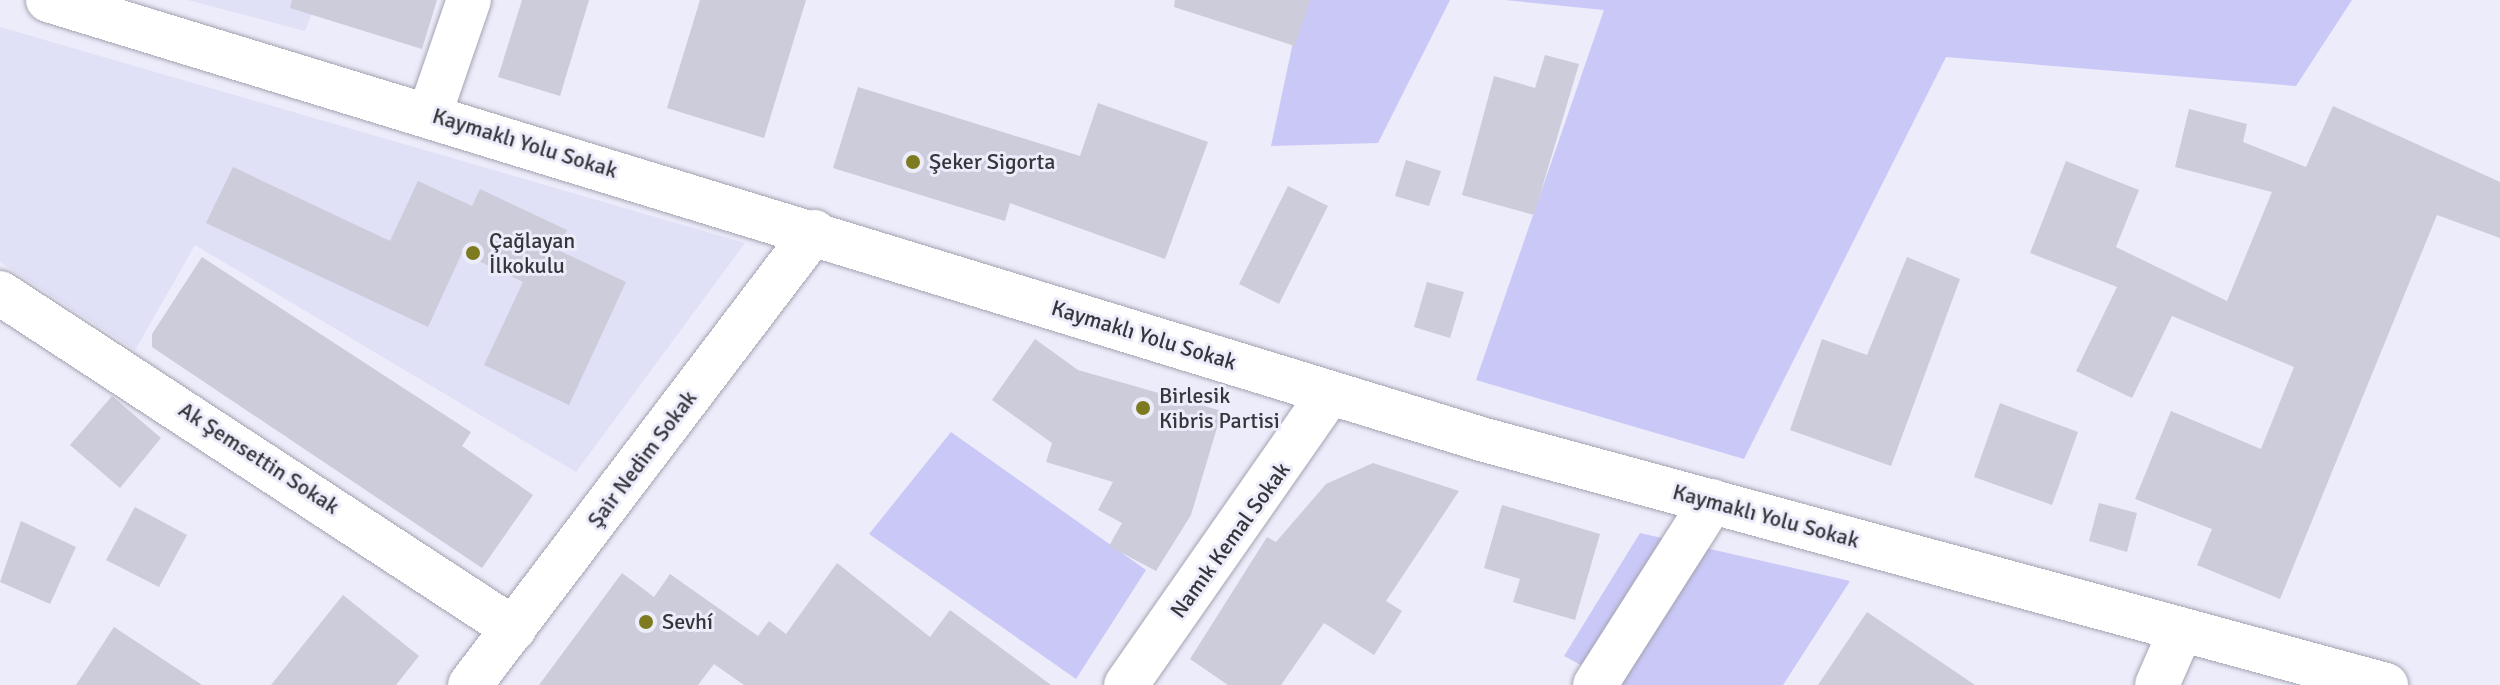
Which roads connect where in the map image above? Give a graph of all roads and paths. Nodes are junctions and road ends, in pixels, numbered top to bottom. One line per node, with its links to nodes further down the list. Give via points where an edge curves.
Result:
1 (48, 0): 3 (street, Kaymaklı Yolu Sokak)
2 (469, 0): 3 (street)
3 (430, 113): 4 (street, Kaymaklı Yolu Sokak)
4 (814, 232): 6 (street, Kaymaklı Yolu Sokak); 8 (street, Şair Nedim Sokak)
5 (0, 293): 8 (street, Ak Şemsettin Sokak)
6 (1330, 393): 7 (street, Kaymaklı Yolu Sokak); 11 (street, Namık Kemal Sokak)
7 (1712, 501): 9 (street, Kaymaklı Yolu Sokak); 12 (street)
8 (514, 629): 10 (street, Şair Nedim Sokak)
9 (2181, 630): 13 (street); 14 (street, Kaymaklı Yolu Sokak)
10 (470, 685)
11 (1126, 685)
12 (1595, 685)
13 (2157, 685)
14 (2386, 685)

